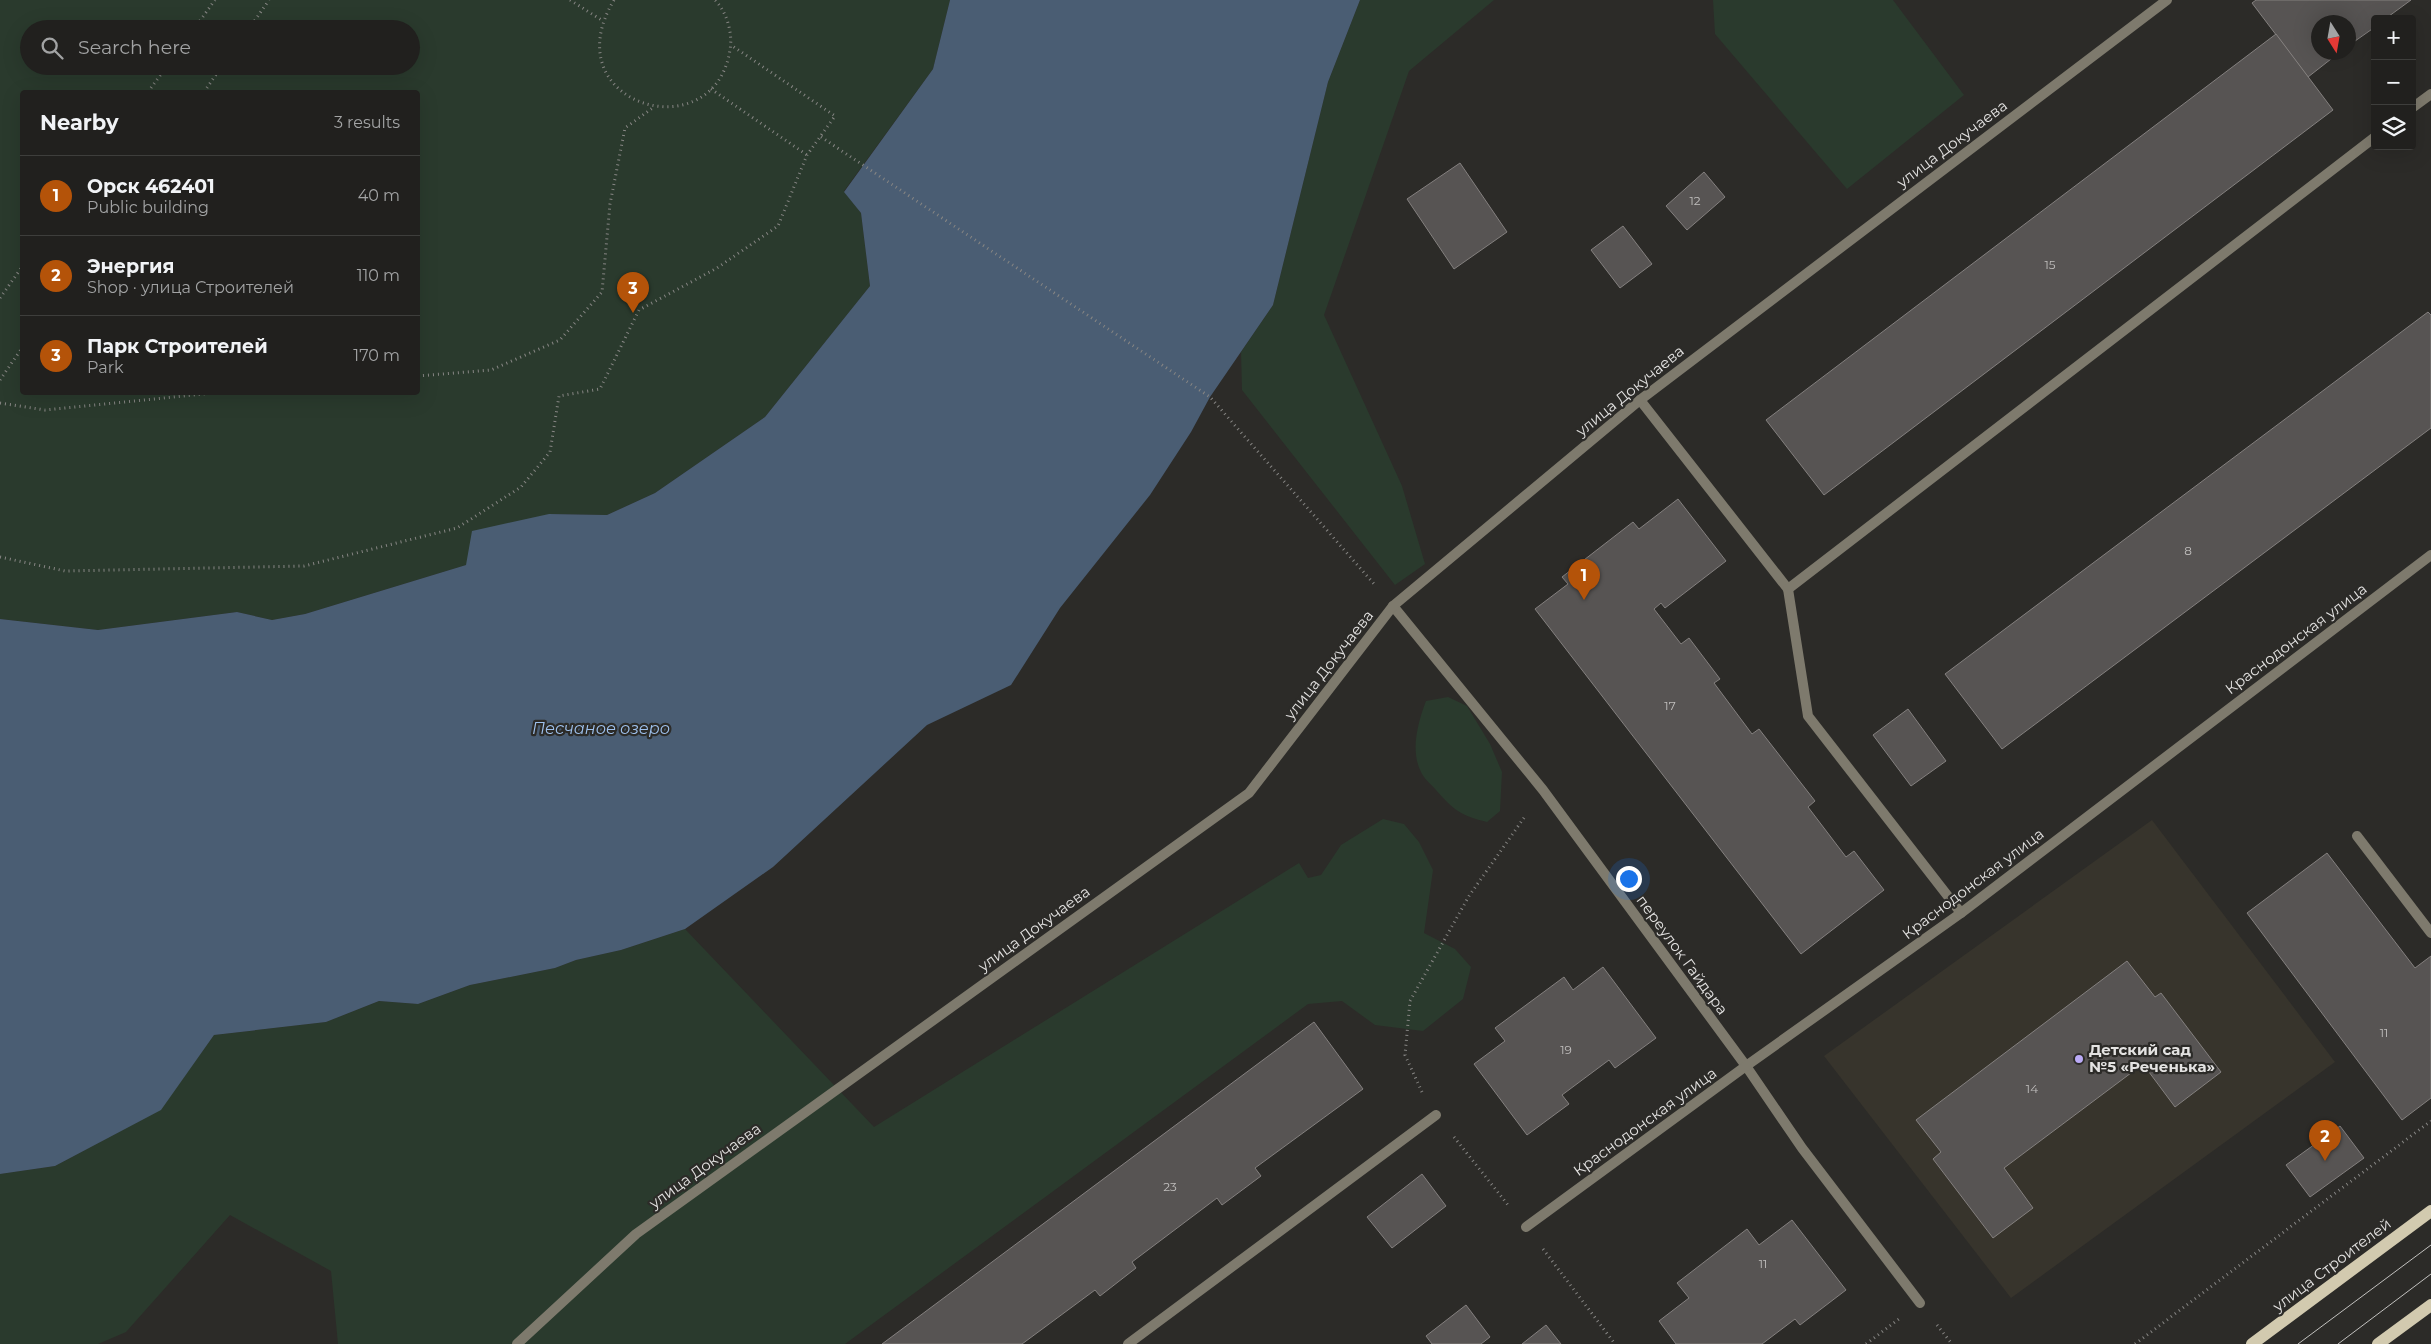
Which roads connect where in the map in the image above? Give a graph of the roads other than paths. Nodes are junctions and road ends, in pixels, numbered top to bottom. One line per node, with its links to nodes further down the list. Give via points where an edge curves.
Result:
1 (2167, 0): 5 (street, улица Докучаева)
2 (2431, 94): 3 (street)
3 (2416, 105)
4 (2371, 140): 7 (street)
5 (1640, 400): 7 (street); 8 (street, улица Докучаева)
6 (2431, 555): 10 (street, Краснодонская улица)
7 (1788, 589): 10 (street, via 1808,716)
8 (1394, 606): 12 (street, переулок Гайдара, via 1543,790); 18 (street, улица Докучаева, via 1249,793 636,1234)
9 (2357, 836): 11 (street)
10 (1962, 913): 12 (street, Краснодонская улица)
11 (2431, 933)
12 (1746, 1066): 15 (street, Краснодонская улица); 16 (street, переулок Гайдара, via 1802,1148)
13 (1436, 1115): 19 (street)
14 (2431, 1211): 20 (main road, улица Строителей)
15 (1526, 1227)
16 (1920, 1304)
17 (2431, 1305): 21 (main road)
18 (517, 1344)
19 (1128, 1344)
20 (2252, 1344)
21 (2378, 1344)

